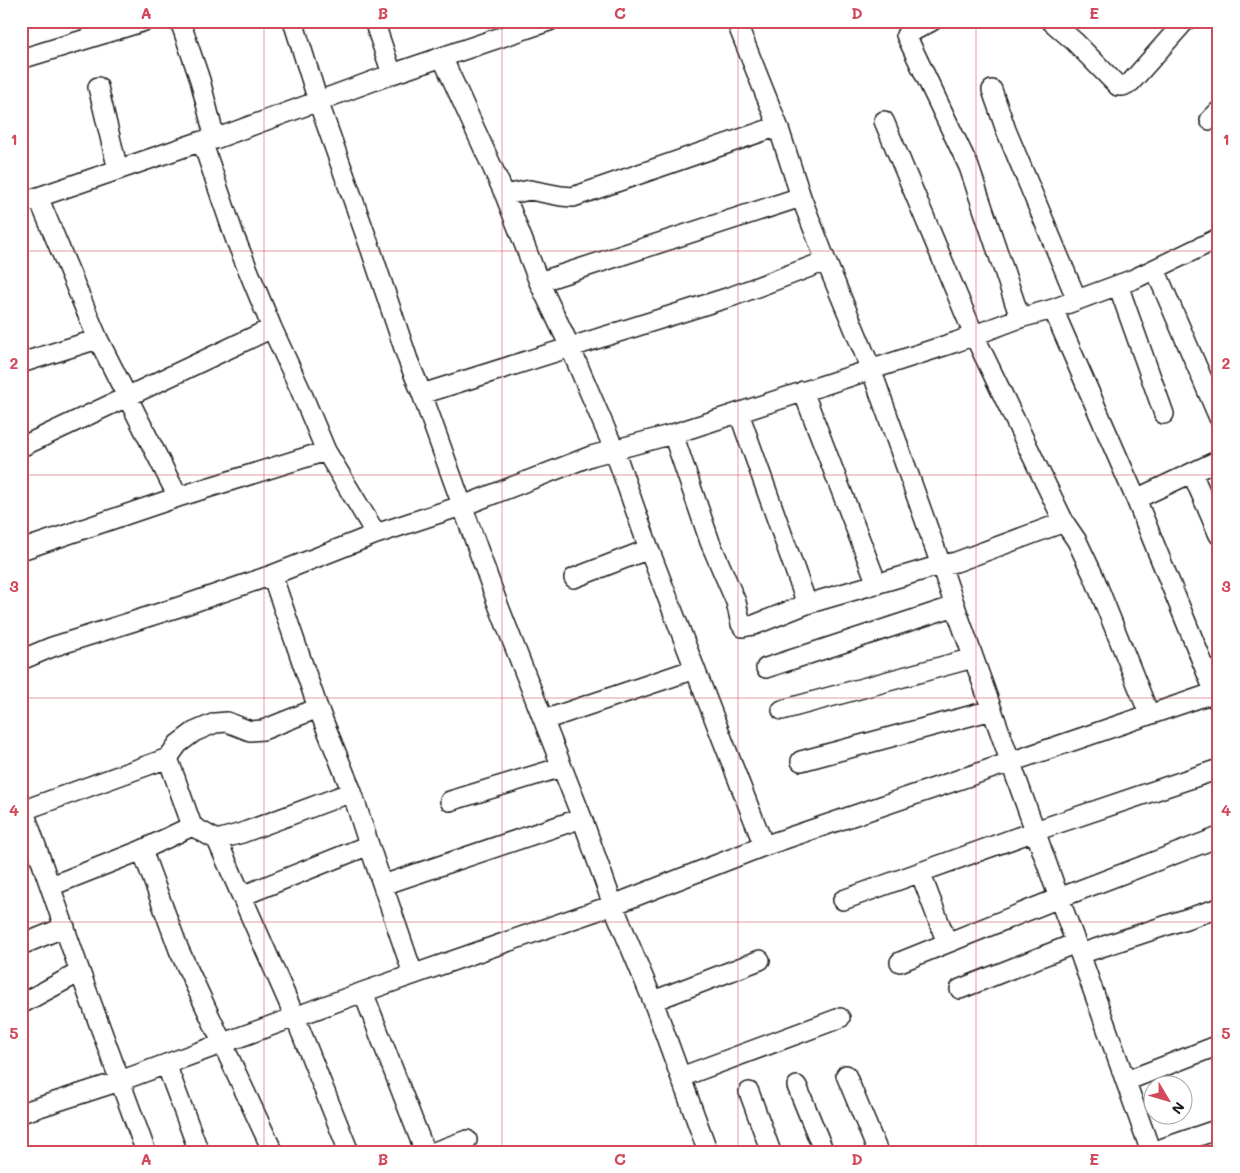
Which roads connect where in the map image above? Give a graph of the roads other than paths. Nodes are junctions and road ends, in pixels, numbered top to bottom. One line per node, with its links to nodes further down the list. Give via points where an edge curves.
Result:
1 (145, 21): 11 (street)
2 (180, 21): 18 (street, via 200,80)
3 (293, 21): 15 (street)
4 (374, 21): 12 (street)
5 (549, 21): 10 (street)
6 (932, 21): 30 (street, via 906,35 969,167)
7 (1051, 21): 8 (street, via 1118,86 1131,82)
8 (1185, 21)
9 (741, 23): 17 (street)
10 (442, 57): 12 (street); 20 (street)
11 (21, 59)
12 (392, 74): 15 (street)
13 (98, 87): 19 (street)
14 (992, 90): 28 (street)
15 (318, 101): 18 (street); 38 (street)
16 (884, 120): 32 (street)
17 (778, 126): 20 (street, via 573,197 530,190); 21 (street)
18 (208, 140): 19 (street); 31 (street, via 235,238)
19 (118, 170): 22 (street)
20 (505, 195): 26 (street)
21 (801, 197): 24 (street); 26 (street)
22 (30, 200): 33 (street)
23 (1219, 238): 25 (street)
24 (826, 261): 34 (street, via 733,296); 36 (street)
25 (1155, 269): 27 (street); 42 (street)
26 (539, 282): 34 (street)
27 (1118, 285): 28 (street); 41 (street)
28 (1077, 300): 29 (street)
29 (1053, 308): 30 (street); 50 (street)
30 (1020, 318): 32 (street)
31 (272, 328): 39 (street); 46 (street)
32 (974, 335): 36 (street); 52 (street)
33 (98, 339): 35 (street); 39 (street)
34 (570, 347): 38 (street); 45 (street)
35 (21, 363)
36 (871, 369): 37 (street); 57 (street)
37 (803, 391): 40 (street); 60 (street)
38 (422, 394): 51 (street)
39 (127, 397): 44 (street); 49 (street)
40 (739, 412): 43 (street); 61 (street)
41 (1164, 414)
42 (1219, 418)
43 (673, 434): 45 (street); 61 (street, via 743,627)
44 (21, 447)
45 (614, 449): 51 (street); 55 (street)
46 (326, 451): 49 (street); 53 (street)
47 (1219, 460): 48 (street)
48 (1192, 473): 50 (street); 54 (street)
49 (178, 497): 56 (street)
50 (1136, 499): 67 (street)
51 (461, 506): 53 (street); 72 (street)
52 (1064, 522): 57 (street); 71 (street, via 1094,577)
53 (376, 534): 58 (street)
54 (1219, 535)
55 (649, 548): 59 (street); 66 (street)
56 (21, 550)
57 (942, 565): 60 (street); 62 (street)
58 (272, 575): 64 (street); 68 (street)
59 (574, 578)
60 (877, 584): 61 (street)
61 (807, 604)
62 (955, 606): 63 (street); 65 (street)
63 (973, 658): 69 (street); 70 (street)
64 (21, 660)
65 (766, 668)
66 (695, 669): 72 (street); 87 (street)
67 (1218, 695): 71 (street)
68 (318, 708): 73 (street, via 263,730 250,731 227,722 215,723 194,732 178,744); 78 (street)
69 (782, 710)
70 (992, 710): 74 (street); 75 (street)
71 (1149, 714): 75 (street)
72 (544, 720): 76 (street)
73 (168, 758): 80 (street); 82 (street)
74 (801, 761)
75 (1011, 762): 83 (street); 87 (street)
76 (562, 767): 79 (street); 81 (street)
77 (1219, 769): 83 (street)
78 (352, 792): 85 (street); 86 (street)
79 (450, 800)
80 (22, 807): 91 (street)
81 (582, 818): 90 (street); 95 (street)
82 (192, 826): 85 (street); 88 (street)
83 (1035, 831): 89 (street); 93 (street)
84 (1219, 837): 93 (street)
85 (218, 840): 92 (street)
86 (369, 845): 90 (street); 92 (street)
87 (764, 846): 95 (street)
88 (142, 850): 91 (street); 111 (street, via 179,950)
89 (920, 872): 94 (street); 98 (street)
90 (383, 885): 104 (street)
91 (51, 886): 97 (street)
92 (242, 896): 109 (street)
93 (1059, 898): 98 (street); 100 (street)
94 (843, 900)
95 (613, 906): 104 (street); 107 (street)
96 (1219, 908): 100 (street)
97 (65, 927): 99 (street); 103 (street)
98 (947, 943): 102 (street)
99 (21, 945)
100 (1078, 948): 105 (street); 117 (street)
101 (760, 960): 107 (street)
102 (900, 962)
103 (80, 972): 108 (street); 116 (street)
104 (413, 974): 106 (street)
105 (960, 988)
106 (363, 992): 109 (street); 127 (street)
107 (653, 1001): 115 (street)
108 (21, 1004)
109 (295, 1017): 111 (street); 126 (street)
110 (840, 1018): 115 (street)
111 (222, 1044): 113 (street); 125 (street)
112 (1219, 1045): 117 (street)
113 (166, 1064): 116 (street); 124 (street)
114 (846, 1075): 132 (street)
115 (681, 1077): 129 (street)
116 (120, 1081): 120 (street); 123 (street)
117 (1126, 1081): 133 (street)
118 (797, 1086): 131 (street)
119 (749, 1092): 130 (street)
120 (21, 1113)
121 (1219, 1128): 133 (street)
122 (467, 1140): 128 (street)
123 (146, 1152)
124 (199, 1152)
125 (273, 1152)
126 (349, 1152)
127 (425, 1152)
128 (434, 1152)
129 (708, 1152)
130 (772, 1152)
131 (824, 1152)
132 (878, 1152)
133 (1152, 1152)

